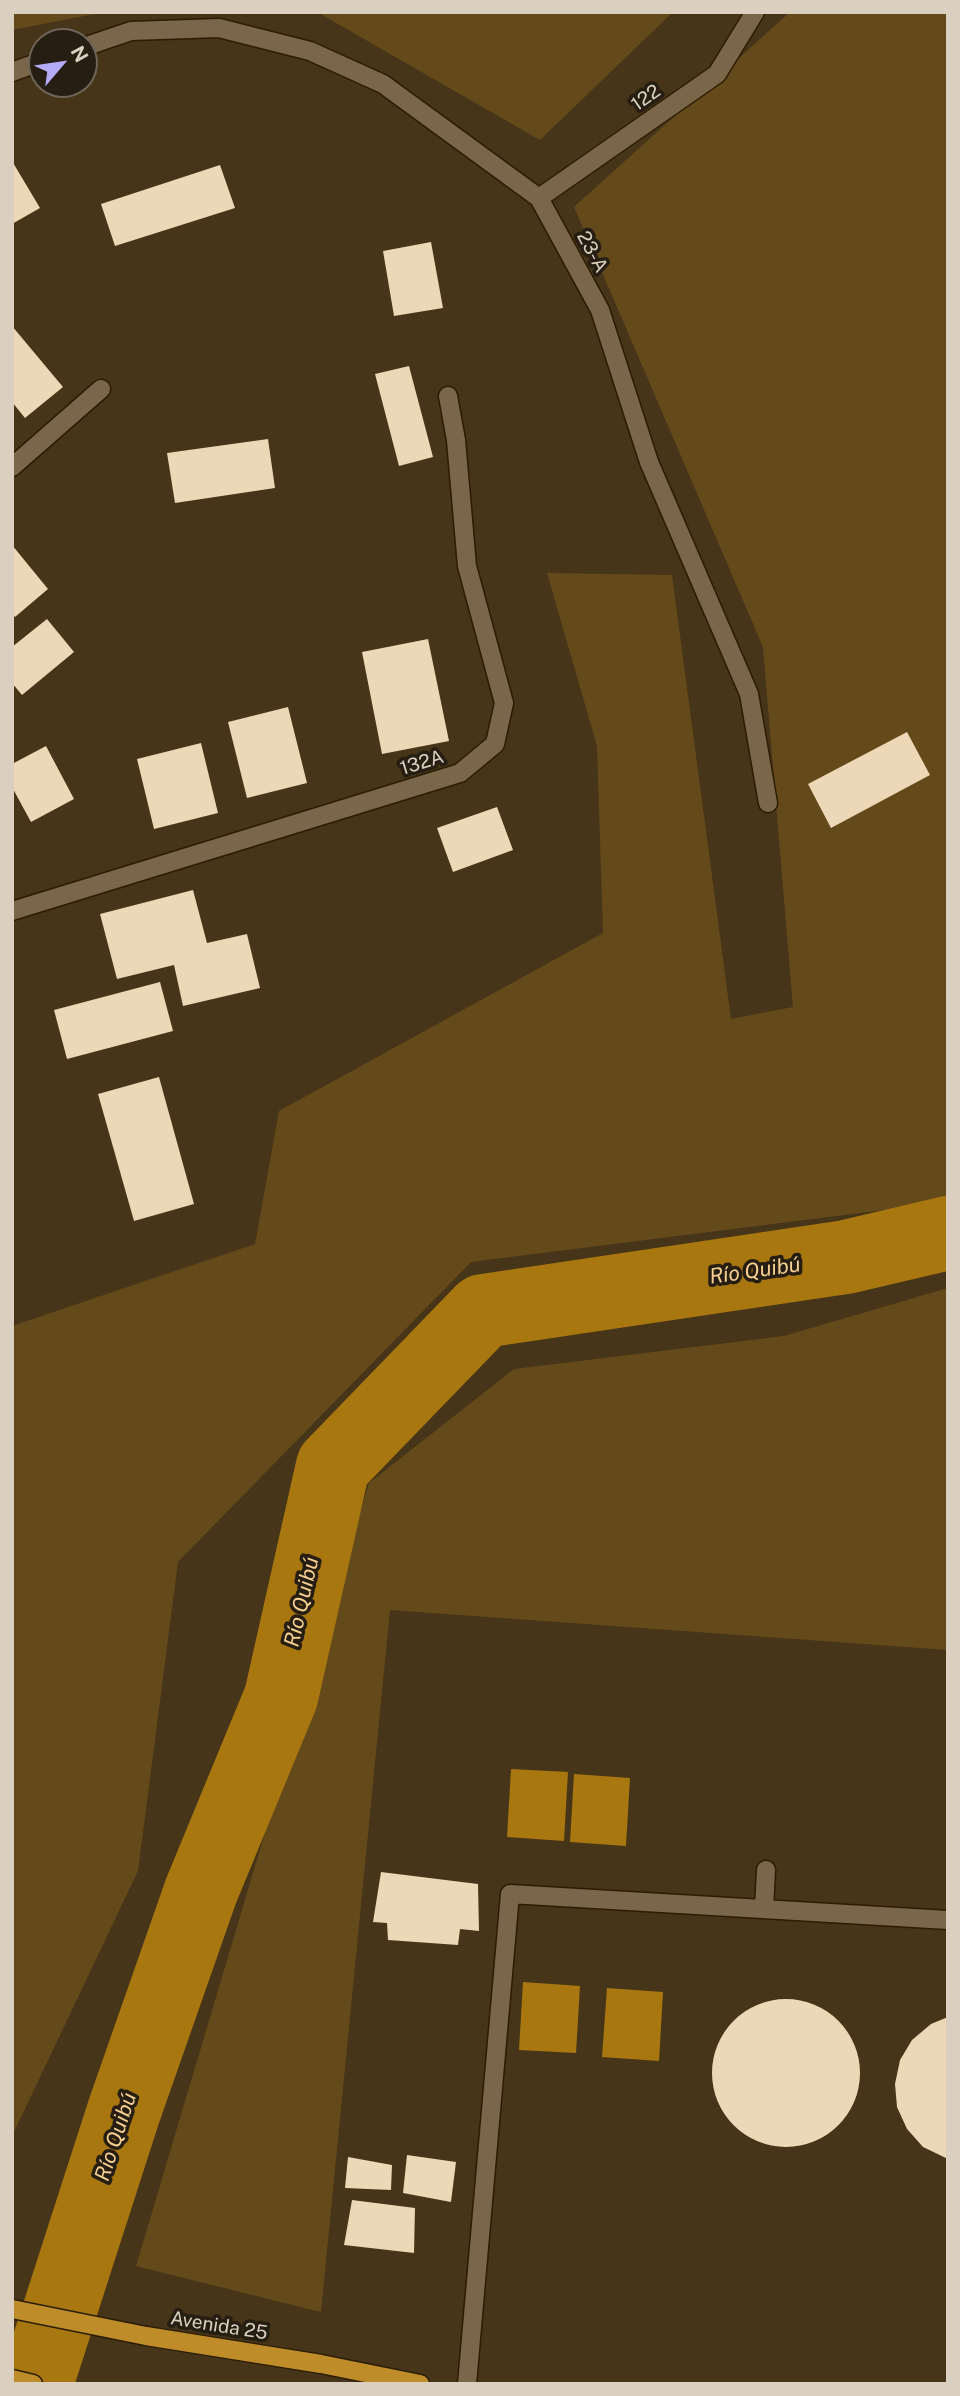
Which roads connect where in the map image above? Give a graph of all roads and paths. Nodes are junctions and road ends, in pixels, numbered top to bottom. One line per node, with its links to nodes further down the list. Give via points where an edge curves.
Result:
1 (755, 12): 3 (street, 122, via 717,74)
2 (98, 43): 3 (street, 23-A, via 131,32 219,28 310,51 383,84)
3 (539, 198): 7 (street, 23-A, via 600,310 649,462 749,694)
4 (101, 390): 6 (street)
5 (447, 396): 8 (street, 132A, via 456,440 467,566 504,703 495,744 460,774)
6 (12, 467)
7 (768, 803)
8 (12, 911)
9 (766, 1870): 10 (street)
10 (764, 1909): 11 (street); 16 (street, via 510,1894)
11 (948, 1920)
12 (12, 2309): 15 (main road, Avenida 25)
13 (12, 2379): 14 (main road)
14 (33, 2384)
15 (420, 2384)
16 (467, 2384)

